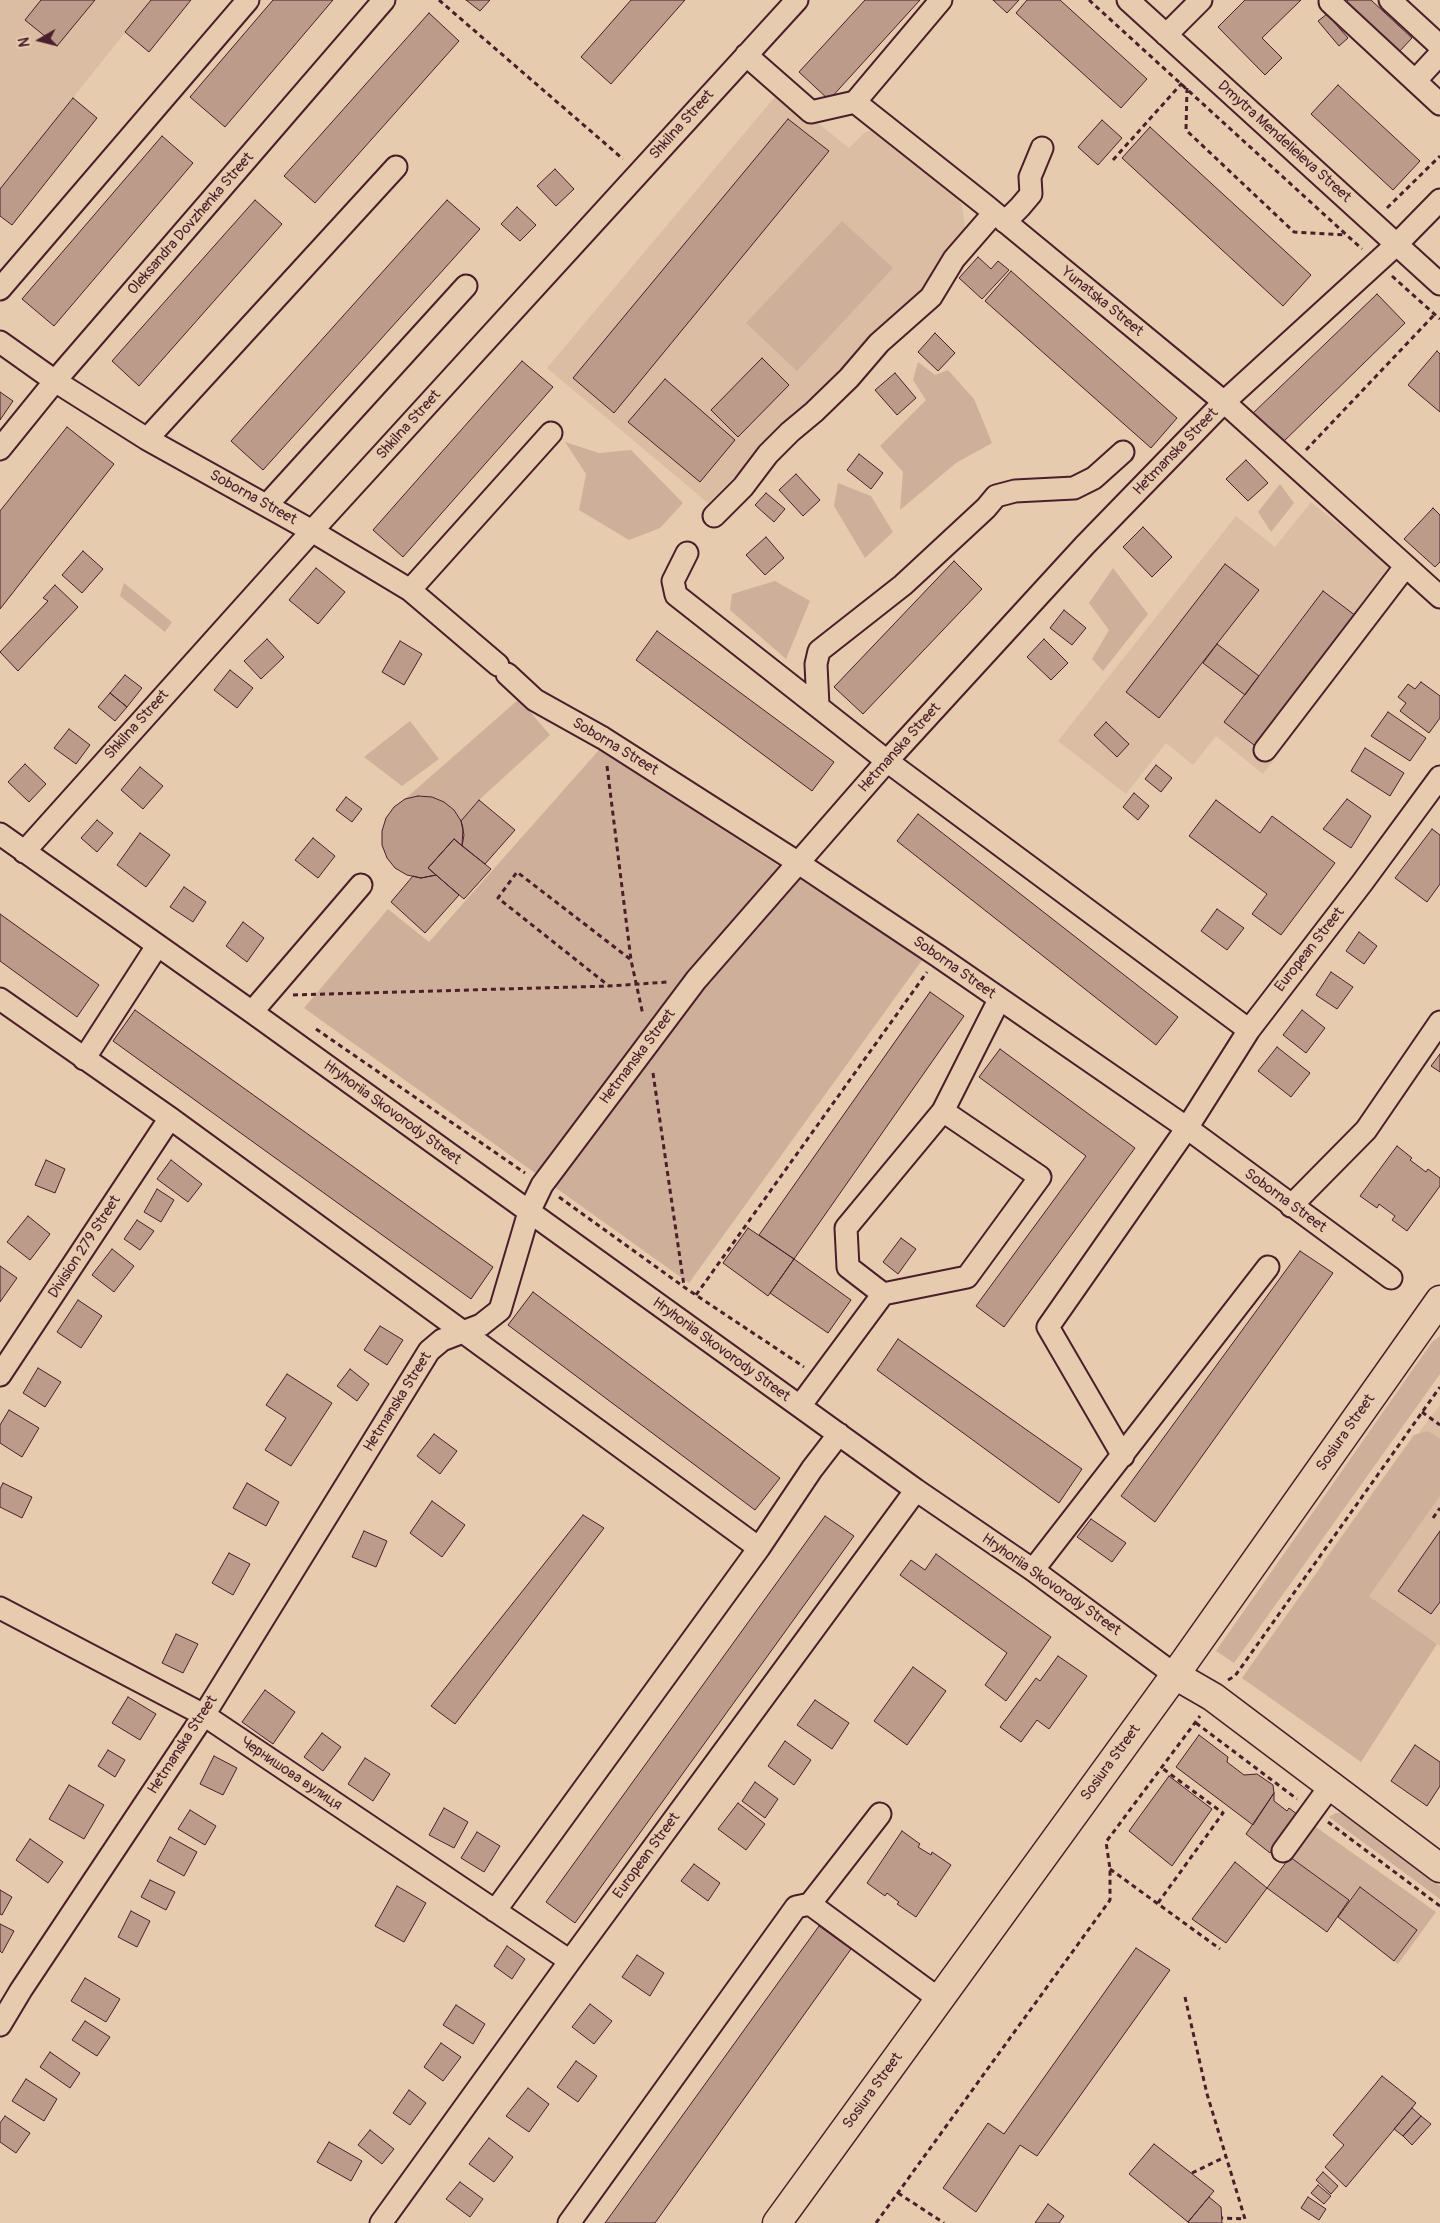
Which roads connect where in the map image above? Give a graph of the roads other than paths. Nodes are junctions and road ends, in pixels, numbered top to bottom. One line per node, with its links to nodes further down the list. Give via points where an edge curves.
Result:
1 (248, 0): 23 (street)
2 (384, 0): 25 (street, Oleksandra Dovzhenka Street)
3 (797, 0): 12 (street, Shkilna Street)
4 (941, 0): 14 (street)
5 (1128, 0): 9 (street, Dmytra Mendelieieva Street)
6 (1201, 0): 9 (street)
7 (1332, 0): 13 (street, via 1330,2)
8 (1390, 0): 10 (street)
9 (1166, 34): 20 (street, Dmytra Mendelieieva Street)
10 (1440, 46)
11 (1440, 54): 13 (street)
12 (746, 55): 14 (street, via 810,112); 33 (street, Shkilna Street)
13 (1415, 80): 15 (street)
14 (855, 102): 19 (street, Yunatska Street)
15 (1440, 104)
16 (1042, 148): 19 (street, via 1030,177 1030,194 1020,207)
17 (396, 167): 28 (street)
18 (1440, 200): 20 (street, Hetmanska Street)
19 (999, 217): 26 (street, Yunatska Street); 32 (street, via 954,259 931,297 879,342 842,384 768,454 743,487)
20 (1396, 244): 21 (street, Dmytra Mendelieieva Street); 26 (street, Hetmanska Street)
21 (1440, 284)
22 (466, 286): 31 (street)
23 (0, 289)
24 (0, 342): 25 (street, Soborna Street)
25 (56, 381): 28 (street, Soborna Street); 29 (street, Oleksandra Dovzhenka Street)
26 (1224, 402): 35 (street, Yunatska Street); 40 (street, Hetmanska Street, via 1085,545)
27 (551, 433): 36 (street)
28 (147, 439): 31 (street, Soborna Street)
29 (0, 449)
30 (1123, 452): 38 (street, via 1094,478 1074,488 1015,491 996,496 903,584 819,651 816,664)
31 (267, 506): 33 (street, Soborna Street)
32 (714, 516)
33 (312, 531): 36 (street, Soborna Street); 43 (street, Shkilna Street)
34 (687, 553): 38 (street, via 673,581 676,595)
35 (1405, 567): 37 (street, Yunatska Street); 39 (street)
36 (410, 590): 44 (street, Soborna Street, via 535,700 603,738)
37 (1440, 598)
38 (818, 706): 40 (street)
39 (1265, 750)
40 (887, 761): 44 (street, Hetmanska Street); 51 (street)
41 (1440, 777): 51 (street, European Street)
42 (0, 834): 43 (street, Hryhoriia Skovorody Street)
43 (24, 852): 46 (street, Hryhoriia Skovorody Street)
44 (797, 862): 48 (street, Soborna Street); 57 (street, Hetmanska Street, via 696,980 542,1185)
45 (361, 885): 49 (street)
46 (157, 946): 49 (street, Hryhoriia Skovorody Street); 52 (street)
47 (0, 999): 52 (street)
48 (999, 1000): 53 (street); 55 (street, Soborna Street)
49 (252, 1012): 57 (street, Hryhoriia Skovorody Street)
50 (1440, 1022): 56 (street, via 1366,1130)
51 (1248, 1030): 55 (street, European Street)
52 (84, 1059): 54 (street)
53 (943, 1111): 60 (street, via 846,1228 848,1267); 60 (street, via 1040,1177 967,1277)
54 (170, 1118): 62 (street); 63 (street, Division 279 Street)
55 (1187, 1128): 56 (street, Soborna Street); 66 (street, European Street, via 1048,1327)
56 (1291, 1206): 59 (street, Soborna Street)
57 (530, 1212): 62 (street, Hetmanska Street, via 500,1310 481,1325); 64 (street, Hryhoriia Skovorody Street)
58 (1268, 1267): 66 (street)
59 (1391, 1278)
60 (883, 1294): 64 (street)
61 (1438, 1309): 71 (main road, Sosiura Street)
62 (462, 1333): 68 (street); 72 (street, Hetmanska Street, via 442,1340 429,1351)
63 (0, 1375)
64 (800, 1406): 65 (street, Hryhoriia Skovorody Street)
65 (839, 1434): 67 (street, Hryhoriia Skovorody Street); 68 (street)
66 (1123, 1456): 69 (street)
67 (916, 1490): 69 (street, Hryhoriia Skovorody Street); 79 (street, European Street)
68 (759, 1548): 78 (street)
69 (1032, 1570): 71 (street, Hryhoriia Skovorody Street)
70 (0, 1608): 72 (street, Чернишова вулиця)
71 (1175, 1675): 73 (main road, Hryhoriia Skovorody Street, via 1213,1697); 80 (main road, Sosiura Street)
72 (204, 1715): 78 (street, Чернишова вулиця); 81 (street, Hetmanska Street)
73 (1331, 1785): 75 (street); 76 (main road, Hryhoriia Skovorody Street)
74 (880, 1814): 77 (street)
75 (1282, 1851)
76 (1440, 1868)
77 (810, 1904): 80 (street); 83 (street, via 796,1907)
78 (495, 1911): 79 (street, Чернишова вулиця)
79 (570, 1961): 82 (street, European Street)
80 (940, 1999): 84 (main road, Sosiura Street)
81 (0, 2026)
82 (381, 2223)
83 (569, 2223)
84 (777, 2223)

